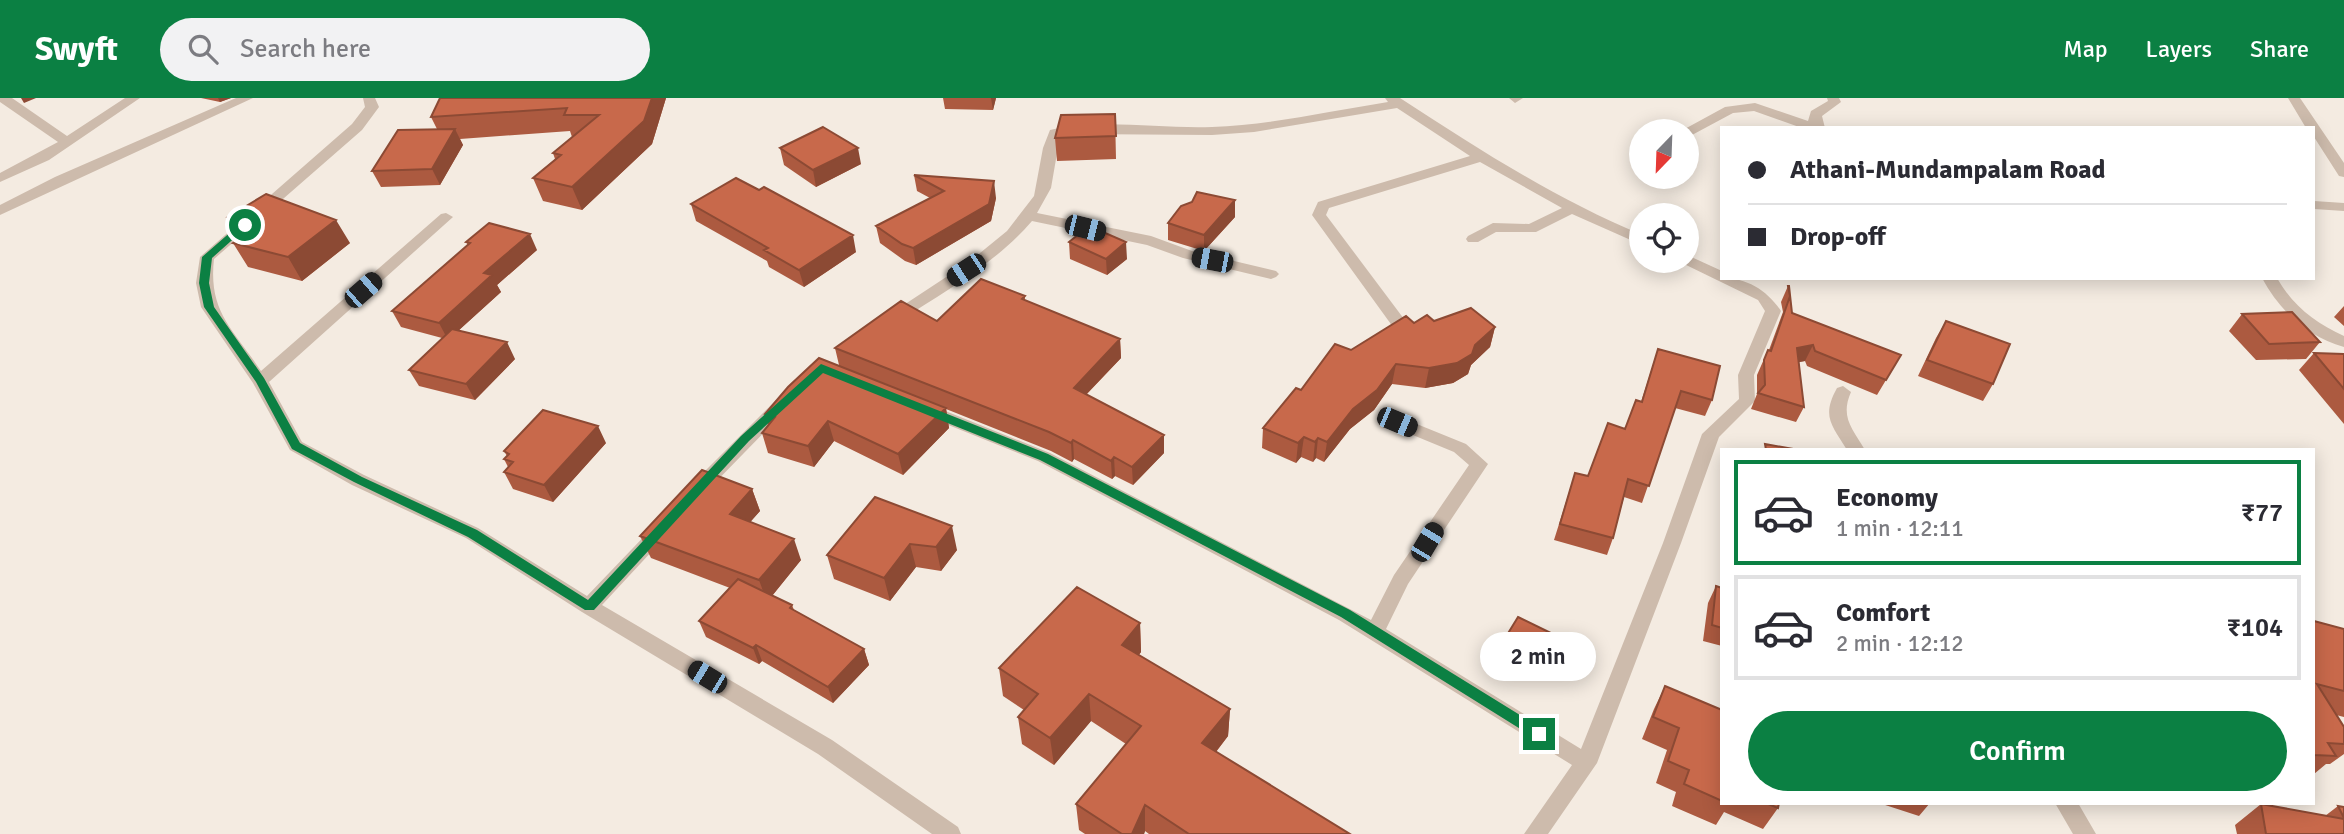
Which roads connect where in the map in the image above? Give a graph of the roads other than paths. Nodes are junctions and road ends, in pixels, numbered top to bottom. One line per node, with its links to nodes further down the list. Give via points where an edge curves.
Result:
1 (3, 98): 13 (street)
2 (134, 98): 13 (street)
3 (247, 98): 20 (street)
4 (369, 98): 33 (street, via 372,107 357,127 207,257 204,283 209,307)
5 (1833, 98): 9 (street, via 1835,102 1816,114)
6 (2294, 98): 10 (street)
7 (1394, 101): 14 (street); 21 (street, via 1254,128 1055,133 1048,146 1043,192)
8 (1812, 126): 11 (street, via 1755,107 1730,110)
9 (1817, 126)
10 (2312, 126)
11 (1699, 127)
12 (2315, 131): 15 (street)
13 (65, 141): 16 (street, via 44,157)
14 (1481, 157): 19 (street); 31 (street, via 1323,205 1319,215)
15 (2344, 173)
16 (0, 178)
17 (2315, 205): 18 (street)
18 (2344, 207)
19 (1573, 208): 23 (street); 24 (street, via 1531,229 1493,227)
20 (0, 211)
21 (1030, 216): 26 (street, via 1151,241 1188,255); 30 (street, via 987,256)
22 (446, 218): 33 (street)
23 (1629, 235)
24 (1473, 239)
25 (1699, 266): 27 (street)
26 (1271, 274)
27 (1720, 276)
28 (1728, 280): 41 (street, via 1763,297 1773,311 1746,375 1747,401 1711,434)
29 (2270, 280): 32 (street, via 2308,326)
30 (884, 323)
31 (1399, 323)
32 (2344, 342)
33 (260, 381): 39 (street, via 296,446 472,533)
34 (1843, 392): 38 (street, via 1834,407 1836,420)
35 (793, 394): 39 (street, via 745,439)
36 (908, 403): 40 (street, via 1044,457)
37 (1397, 422): 40 (street, via 1460,448 1479,464 1401,580)
38 (1855, 448)
39 (589, 607): 43 (street, via 825,747)
40 (1375, 632): 41 (street)
41 (1586, 764): 44 (street)
42 (2067, 805): 45 (street)
43 (950, 834)
44 (1535, 834)
45 (2085, 834)

